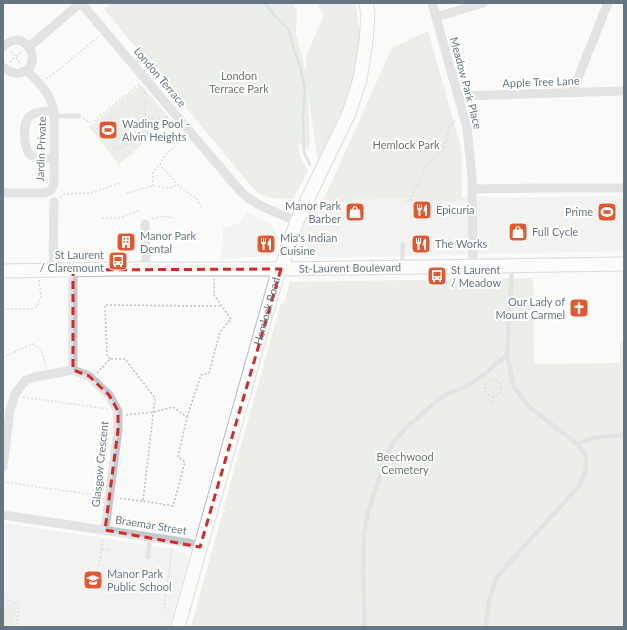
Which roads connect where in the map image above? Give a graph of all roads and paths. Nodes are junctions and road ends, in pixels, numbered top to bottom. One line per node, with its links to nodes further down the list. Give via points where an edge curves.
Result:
1 (81, 3): 7 (street, London Terrace); 9 (street)
2 (366, 3): 43 (main road, Hemlock Road, via 366,41 360,79 349,113)
3 (432, 3): 6 (street, Meadow Park Place)
4 (483, 3): 6 (street)
5 (608, 3): 15 (street)
6 (436, 16): 16 (street, Meadow Park Place)
7 (105, 31): 12 (street, London Terrace); 13 (path)
8 (4, 45): 9 (street, via 18,41)
9 (29, 47): 11 (street, via 32,59)
10 (3, 68): 11 (street, via 14,73)
11 (26, 70): 13 (street, Jardin Private)
12 (148, 82): 18 (street, London Terrace); 20 (path, via 142,96 146,101); 21 (path, via 94,121 90,122)
13 (39, 83): 19 (street, Jardin Private, via 53,103)
14 (624, 91): 15 (street, Apple Tree Lane)
15 (572, 93): 16 (street, Apple Tree Lane)
16 (458, 96): 17 (street, Meadow Park Place)
17 (462, 112): 32 (street, Meadow Park Place, via 467,128); 35 (path, via 449,128 442,152 425,166)
18 (175, 113): 22 (path, via 171,117); 24 (street, London Terrace)
19 (54, 114): 21 (lane); 26 (street, Jardin Private); 26 (street, via 45,111 29,116 26,121 25,146 33,157)
20 (145, 114): 22 (path); 23 (path, via 140,119)
21 (79, 116)
22 (156, 121): 23 (path)
23 (146, 129): 25 (path, via 139,138 118,149)
24 (190, 132): 27 (path, via 165,155); 43 (street, London Terrace, via 250,200)
25 (112, 146)
26 (54, 158): 33 (street, Jardin Private, via 54,183 51,190 44,193)
27 (160, 165): 29 (path); 30 (path, via 153,172)
28 (120, 184): 37 (path, via 91,193 65,194)
29 (177, 185): 30 (path, via 169,188); 40 (path, via 198,200)
30 (153, 186): 34 (path)
31 (624, 188): 32 (street)
32 (472, 189): 36 (street, Meadow Park Place)
33 (3, 193)
34 (127, 194)
35 (410, 200): 36 (path); 38 (path)
36 (472, 200): 47 (street, Meadow Park Place)
37 (54, 202): 52 (street)
38 (403, 202)
39 (140, 210): 41 (path, via 119,218)
40 (202, 210)
41 (102, 218)
42 (173, 218): 44 (path, via 163,216)
43 (297, 221): 51 (main road, Hemlock Road)
44 (148, 222): 50 (street)
45 (403, 245): 49 (lane)
46 (624, 264): 48 (main road, St-Laurent Boulevard)
47 (473, 266): 48 (main road, St-Laurent Boulevard); 49 (main road, St-Laurent Boulevard)
48 (512, 266): 59 (lane)
49 (402, 267): 51 (main road, St-Laurent Boulevard)
50 (146, 269): 53 (main road, St-Laurent Boulevard); 54 (main road, St-Laurent Boulevard)
51 (281, 269): 54 (main road, St-Laurent Boulevard); 77 (main road, Hemlock Road, via 260,331)
52 (53, 270): 53 (main road, St-Laurent Boulevard); 55 (main road, St-Laurent Boulevard)
53 (73, 270): 62 (street)
54 (214, 270): 57 (path, via 214,295)
55 (38, 271): 56 (main road, St-Laurent Boulevard); 58 (path, via 41,296 37,307)
56 (3, 272)
57 (221, 306): 61 (path, via 105,304 107,355); 68 (path, via 231,319 220,332 209,373 201,375)
58 (3, 309)
59 (507, 355): 70 (lane, via 518,394 528,406); 86 (lane, via 469,385 444,396 429,408 394,442 385,459 367,516 364,538)
60 (3, 357): 63 (path, via 33,344 41,349)
61 (110, 359)
62 (73, 370): 63 (street); 67 (street, Glasgow Crescent, via 89,376 109,395)
63 (48, 374): 65 (street, via 26,380)
64 (493, 396): 64 (path, via 499,394 502,389 500,383 493,380 485,387 487,393); 66 (path)
65 (14, 397): 67 (path); 71 (street)
66 (493, 404)
67 (118, 413): 68 (path, via 154,412 173,407); 74 (street, Glasgow Crescent)
68 (187, 417): 72 (path, via 178,457 185,462 173,506)
69 (624, 435): 70 (lane, via 592,438)
70 (577, 444): 87 (lane, via 586,456 586,470 579,486 496,578)
71 (3, 467)
72 (144, 501)
73 (3, 515): 74 (street, Braemar Street)
74 (105, 530): 75 (street, Braemar Street); 78 (path)
75 (150, 537): 77 (street, Braemar Street); 80 (lane)
76 (172, 546): 83 (path)
77 (200, 547): 85 (main road, Hemlock Road)
78 (102, 549): 79 (path); 81 (path)
79 (110, 550)
80 (148, 557)
81 (99, 566)
82 (3, 599): 84 (path, via 19,604)
83 (164, 609)
84 (16, 627)
85 (178, 627)
86 (365, 627)
87 (485, 627)

